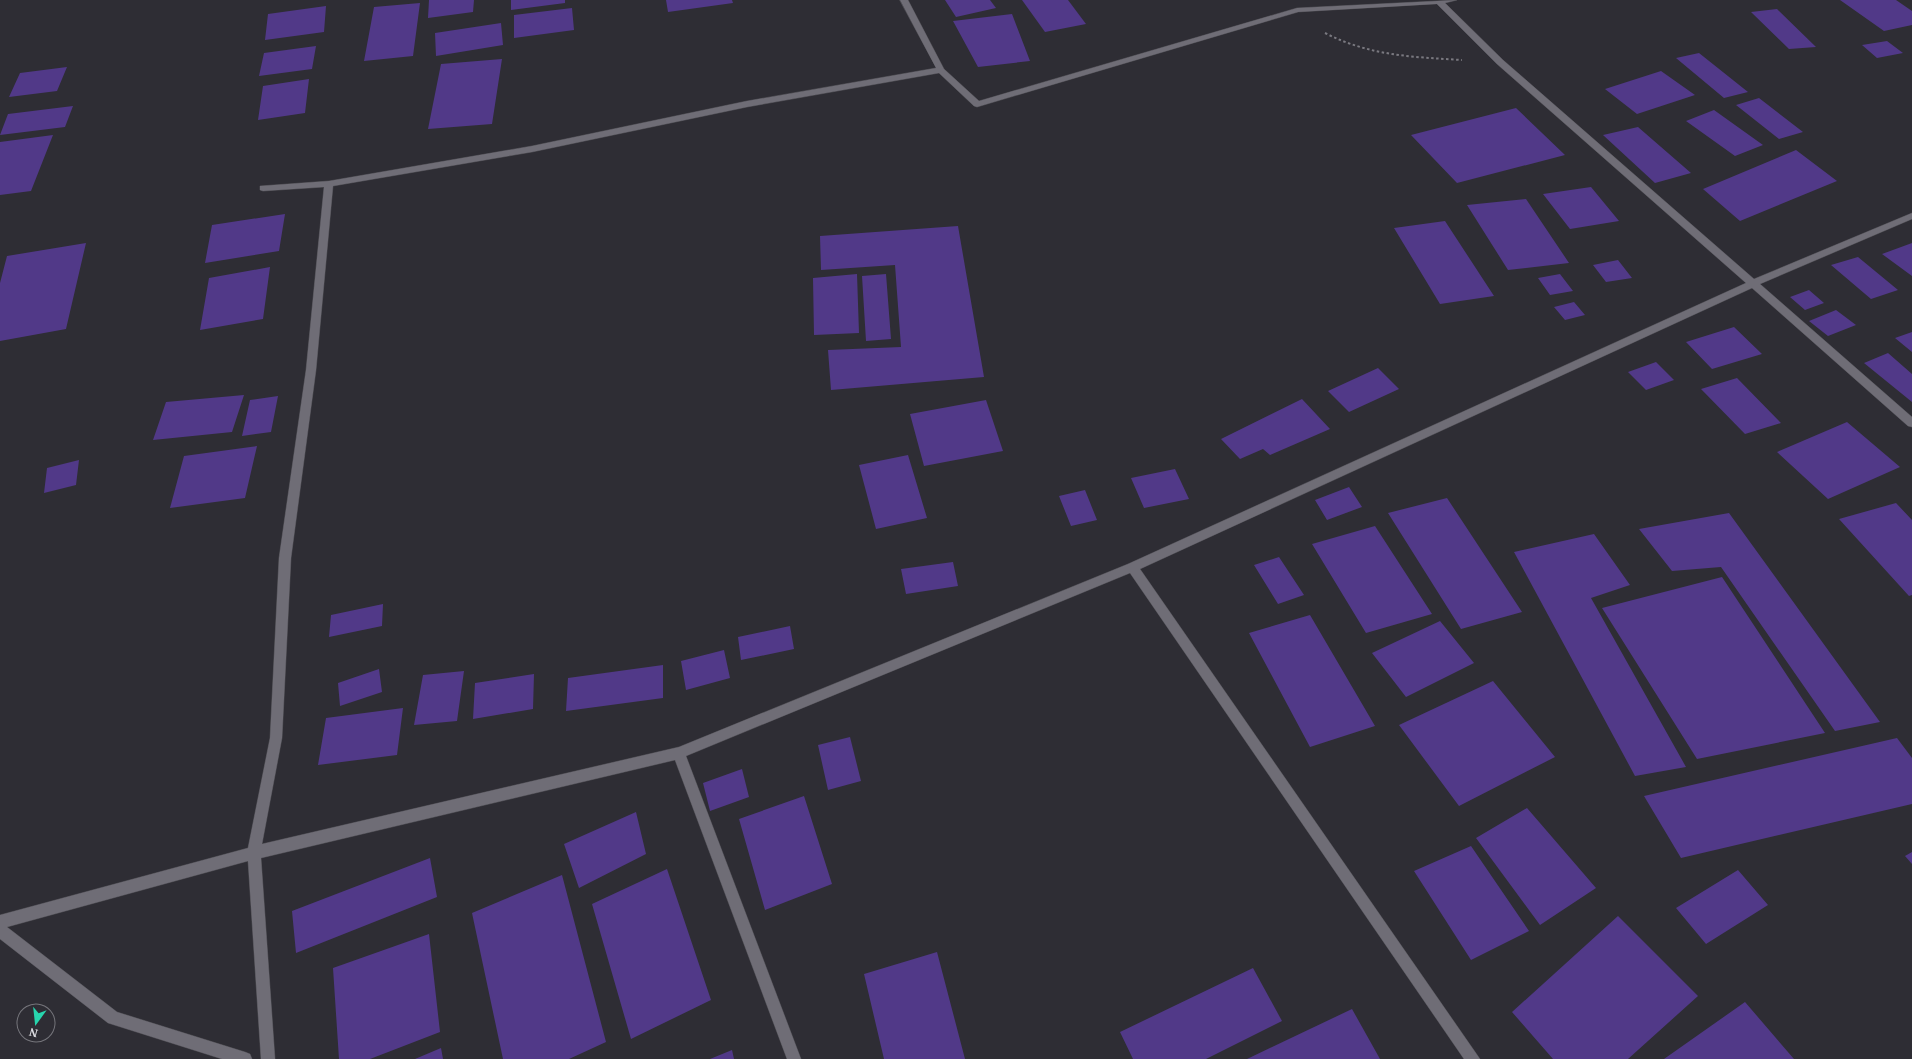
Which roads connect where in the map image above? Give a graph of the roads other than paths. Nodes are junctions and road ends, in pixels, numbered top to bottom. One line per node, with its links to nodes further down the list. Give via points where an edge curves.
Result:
1 (904, 0): 4 (street)
2 (1453, 0): 3 (street)
3 (1439, 2): 4 (street, via 1298,10 977,104); 8 (street, via 1500,62)
4 (941, 70): 5 (street, via 747,104 532,149)
5 (329, 184): 6 (street); 12 (street, via 311,370 286,558 276,738)
6 (263, 188)
7 (1912, 216): 8 (street)
8 (1752, 284): 9 (street); 10 (street)
9 (1912, 423)
10 (1132, 567): 11 (street); 18 (street)
11 (679, 753): 12 (street); 17 (street)
12 (254, 853): 13 (street); 16 (street)
13 (0, 922)
14 (0, 930): 15 (street, via 113,1018)
15 (245, 1059)
16 (268, 1059)
17 (794, 1059)
18 (1473, 1059)

